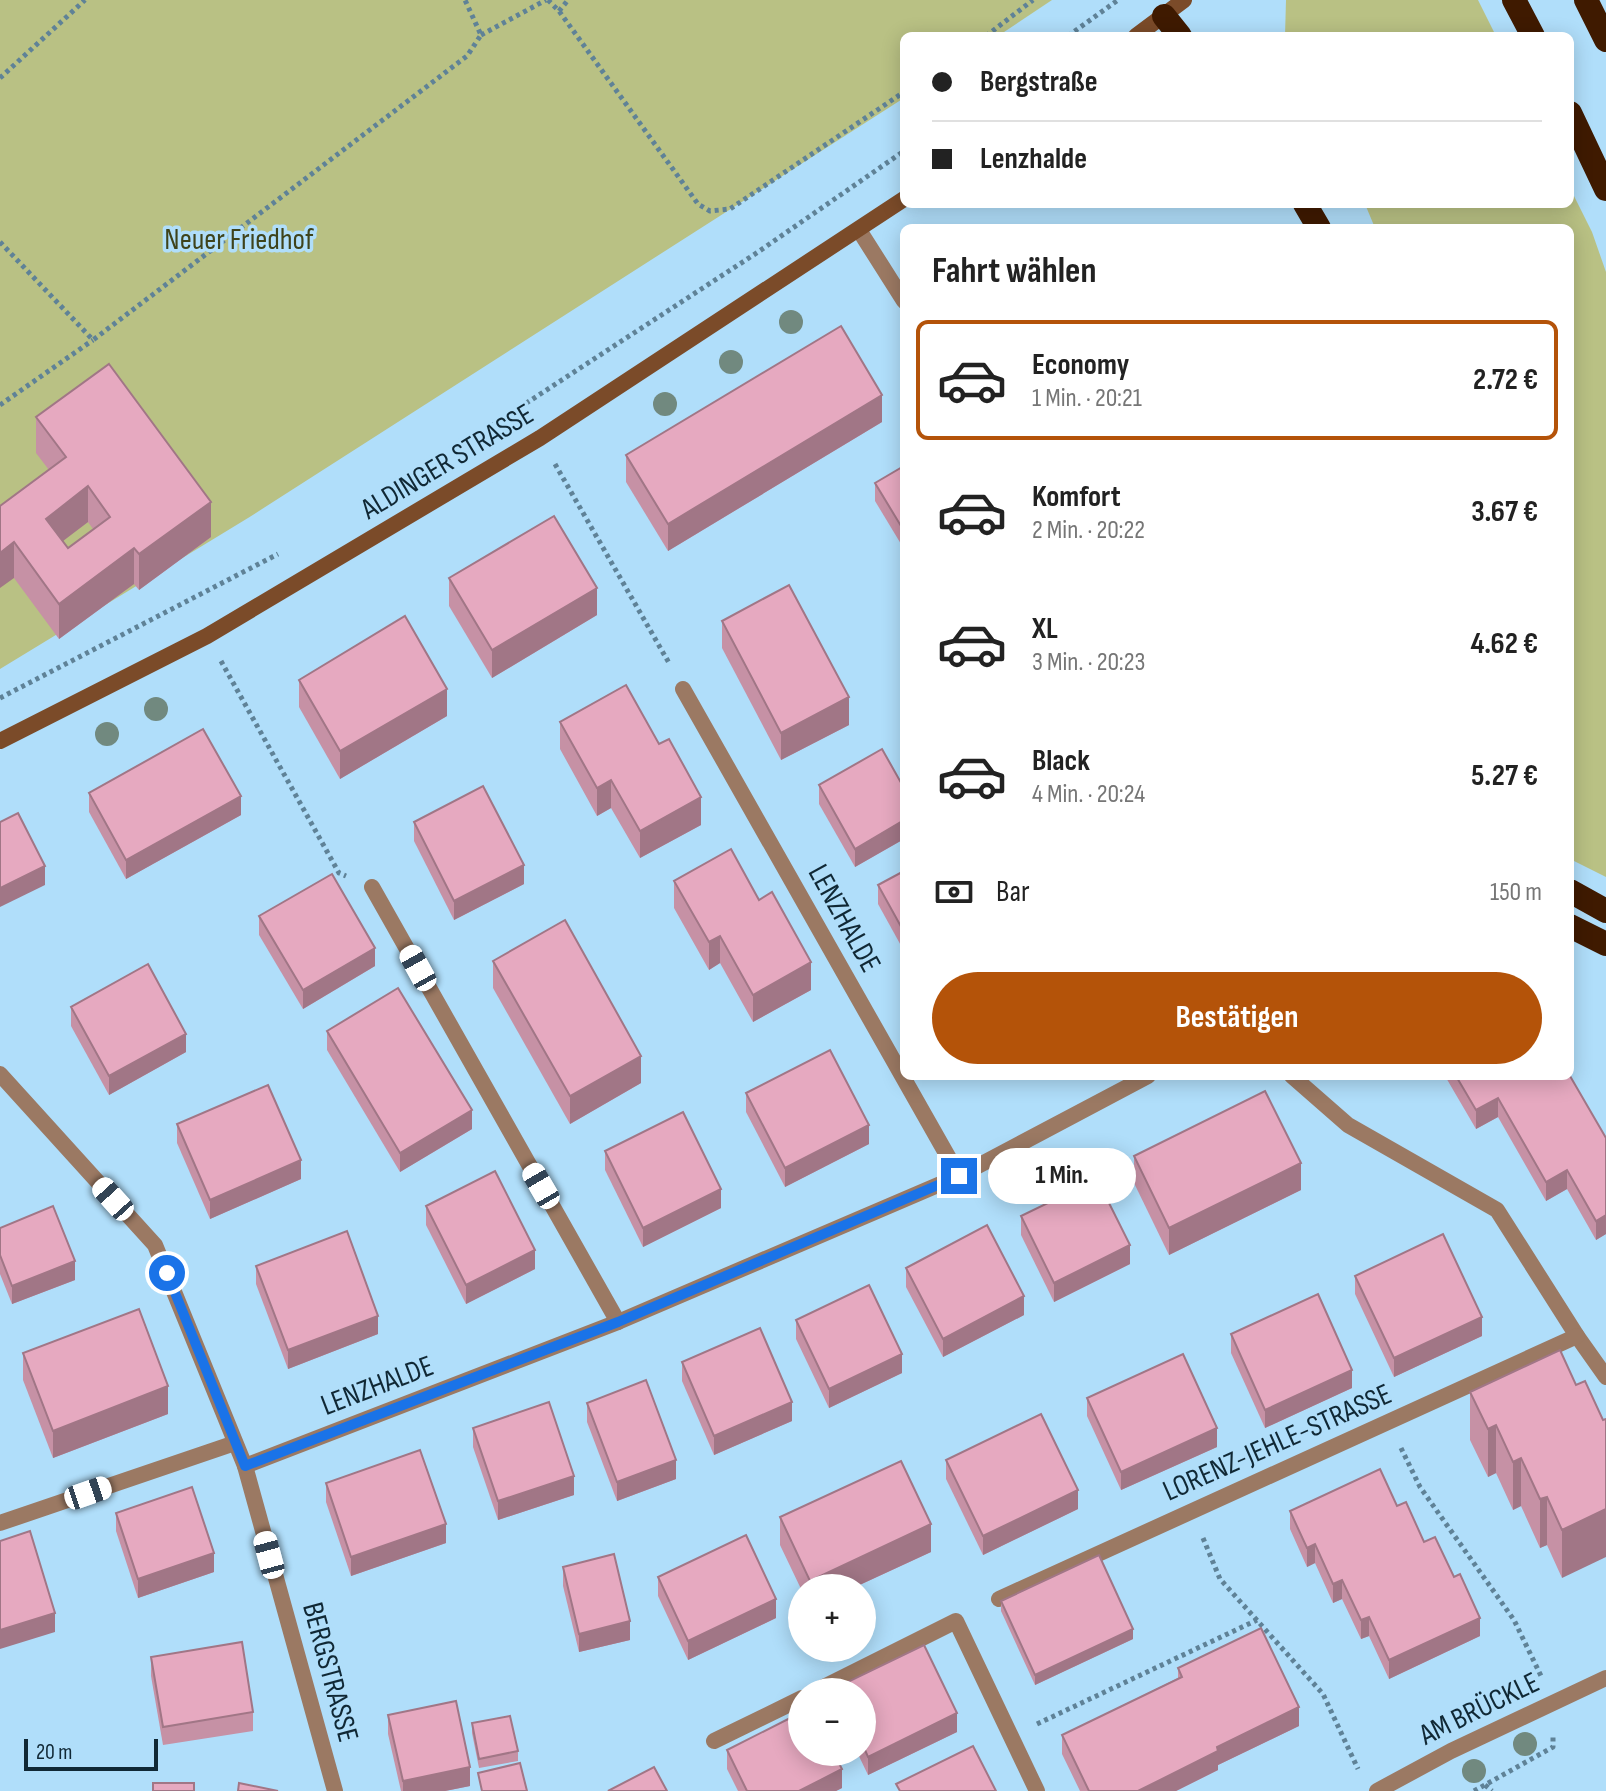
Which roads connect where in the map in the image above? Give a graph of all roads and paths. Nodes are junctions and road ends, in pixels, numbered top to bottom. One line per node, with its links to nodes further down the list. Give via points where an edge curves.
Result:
1 (85, 0): 19 (path)
2 (465, 0): 17 (path)
3 (547, 0): 10 (path); 17 (path)
4 (568, 0): 10 (path)
5 (1033, 0): 12 (path)
6 (1118, 0): 13 (path)
7 (1184, 0): 11 (main road)
8 (1514, 0): 16 (highway)
9 (1586, 0): 18 (highway)
10 (559, 11): 20 (path, via 698,204 710,211 730,209)
11 (1164, 16): 14 (main road); 15 (highway)
12 (991, 32)
13 (1074, 32)
14 (1142, 32)
15 (1177, 32)
16 (1531, 32)
17 (481, 35): 28 (path, via 467,56)
18 (1606, 40)
19 (0, 78)
20 (900, 95)
21 (1574, 121): 23 (highway)
22 (900, 154): 30 (path)
23 (1606, 189)
24 (900, 202): 25 (main road, ALDINGER STRASSE)
25 (859, 230): 27 (street); 31 (main road, ALDINGER STRASSE)
26 (0, 242): 28 (path)
27 (900, 295)
28 (93, 340): 29 (path)
29 (0, 405)
30 (478, 434)
31 (540, 438): 33 (main road, ALDINGER STRASSE); 34 (path)
32 (289, 548): 35 (path)
33 (207, 636): 36 (main road, ALDINGER STRASSE); 37 (path, via 339,873)
34 (683, 689): 42 (street, LENZHALDE)
35 (0, 698)
36 (0, 741)
37 (372, 887): 48 (street)
38 (1574, 893): 39 (highway)
39 (1606, 911)
40 (1574, 928): 41 (highway)
41 (1606, 944)
42 (900, 1072)
43 (0, 1074): 52 (street, BERGSTRASSE, via 155,1245)
44 (905, 1080): 47 (street, LENZHALDE)
45 (1140, 1080): 47 (street, LENZHALDE)
46 (1297, 1080): 49 (street, via 1348,1125 1497,1210)
47 (959, 1176): 48 (street, LENZHALDE)
48 (618, 1322): 53 (street, LENZHALDE)
49 (1577, 1336): 50 (street); 51 (street, LORENZ-JEHLE-STRASSE)
50 (1606, 1377)
51 (1388, 1422): 54 (street, LORENZ-JEHLE-STRASSE); 60 (path, via 1420,1487 1514,1620)
52 (235, 1443): 53 (street, BERGSTRASSE); 55 (street)
53 (245, 1466): 65 (street, BERGSTRASSE)
54 (1192, 1511): 56 (street, LORENZ-JEHLE-STRASSE); 57 (path, via 1220,1579)
55 (0, 1523)
56 (999, 1599)
57 (1257, 1620): 62 (path); 64 (path, via 1323,1694)
58 (842, 1678): 66 (street, via 956,1621)
59 (1606, 1678): 60 (street, AM BRÜCKLE)
60 (1554, 1702): 67 (street, AM BRÜCKLE)
61 (788, 1705): 63 (street)
62 (1071, 1708)
63 (714, 1741)
64 (1362, 1777)
65 (335, 1791)
66 (1037, 1791)
67 (1377, 1791)
68 (1474, 1791): 69 (path, via 1485,1785)
69 (1492, 1791)

